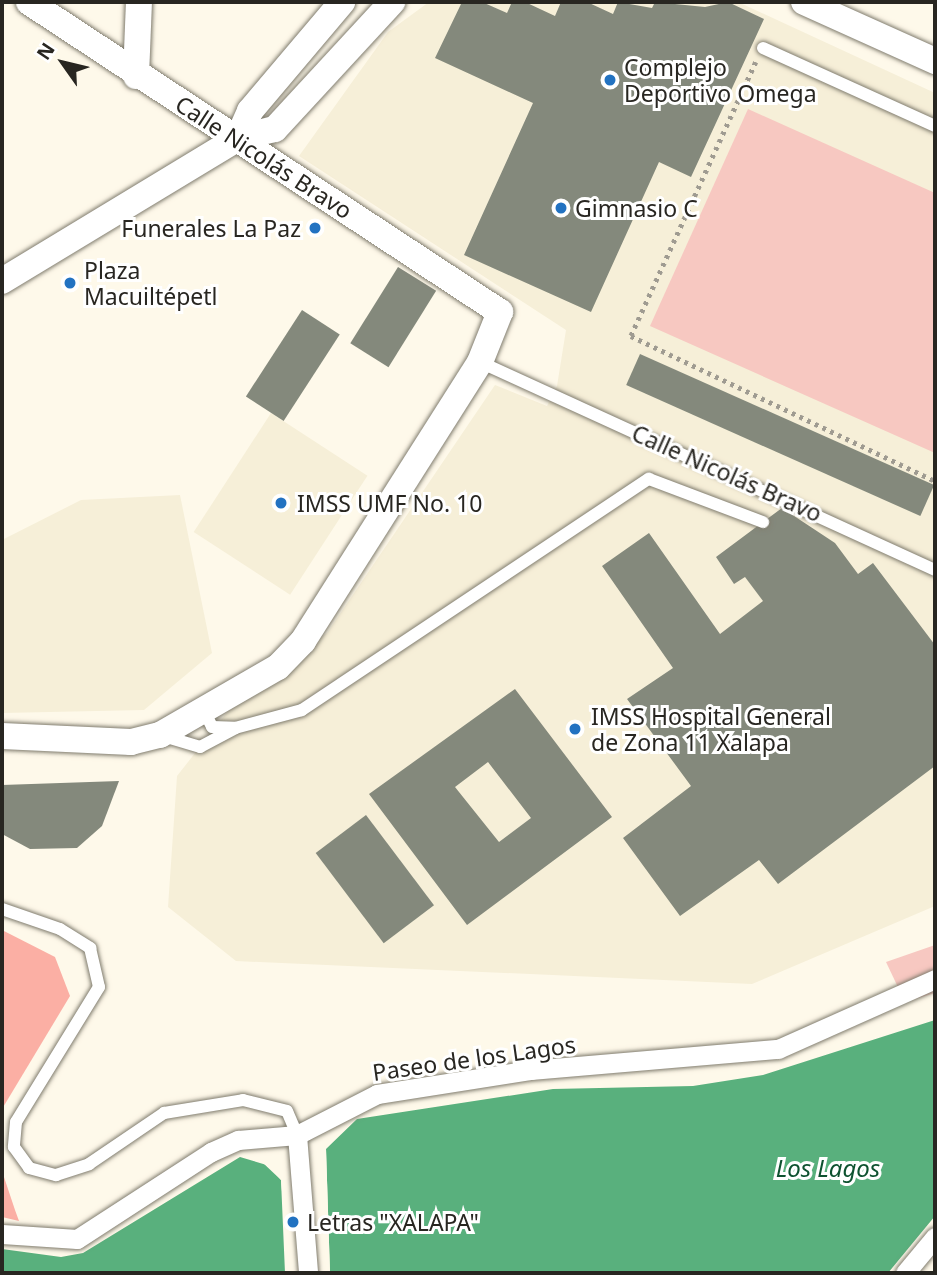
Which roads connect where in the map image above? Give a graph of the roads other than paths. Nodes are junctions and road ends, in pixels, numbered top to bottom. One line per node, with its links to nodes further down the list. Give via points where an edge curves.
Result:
1 (29, 2): 8 (street, Calle Nicolás Bravo)
2 (139, 2): 8 (street)
3 (342, 2): 10 (street, via 250,111)
4 (392, 2): 10 (street, via 275,129)
5 (804, 2): 7 (street)
6 (763, 48): 9 (lane)
7 (935, 61)
8 (136, 76): 10 (street, Calle Nicolás Bravo)
9 (935, 126)
10 (238, 138): 11 (street); 12 (street, Calle Nicolás Bravo, via 500,312)
11 (2, 281)
12 (480, 362): 14 (lane, Calle Nicolás Bravo); 15 (street, via 303,640 278,667)
13 (764, 522): 16 (lane, via 649,479 302,710)
14 (935, 569)
15 (203, 707): 16 (lane, via 212,727); 17 (street)
16 (236, 728): 17 (lane, via 200,747)
17 (160, 735): 18 (street, via 131,742)
18 (2, 736)
19 (2, 909): 21 (lane, via 60,929 90,948 99,987 16,1122 14,1147 29,1168 56,1175 89,1164 164,1113 243,1100 287,1111)
20 (935, 979): 21 (street, Paseo de los Lagos, via 778,1049 531,1070 416,1087 367,1098)
21 (297, 1144): 22 (street, Paseo de los Lagos, via 238,1140 211,1152 77,1239); 24 (street)
22 (2, 1234)
23 (935, 1237): 25 (street)
24 (308, 1273)
25 (905, 1273)

